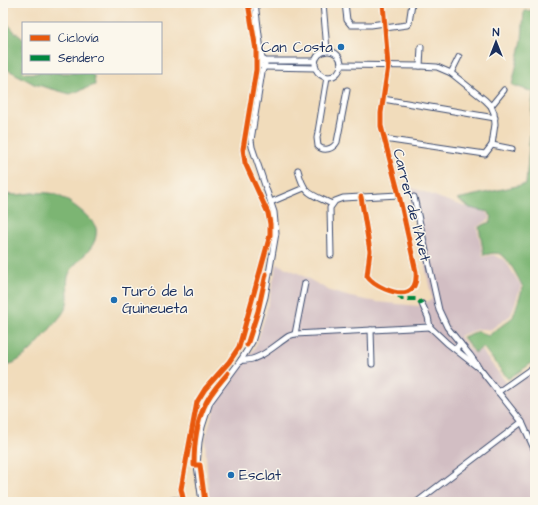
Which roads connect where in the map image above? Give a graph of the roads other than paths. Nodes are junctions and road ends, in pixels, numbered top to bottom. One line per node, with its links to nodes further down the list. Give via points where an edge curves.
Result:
1 (248, 3): 9 (street)
2 (254, 3): 12 (street)
3 (323, 3): 10 (street)
4 (345, 3): 7 (street, via 347,20 351,25)
5 (383, 3): 7 (street, Carrer de l'Avet)
6 (412, 3): 7 (street, via 407,25)
7 (385, 25): 16 (street, Carrer de l'Avet)
8 (421, 47): 17 (street)
9 (256, 50): 12 (street); 14 (street)
10 (327, 50): 13 (street); 15 (street, via 340,57)
11 (459, 57): 20 (street)
12 (263, 60): 13 (street); 14 (street); 18 (street)
13 (315, 61): 19 (street)
14 (256, 63): 18 (street); 22 (street)
15 (341, 65): 16 (street); 21 (street, via 338,73)
16 (388, 66): 17 (street); 25 (street, Carrer de l'Avet)
17 (420, 66): 20 (street, via 437,67)
18 (264, 67): 19 (street); 22 (street); 36 (street, via 250,140)
19 (316, 68): 21 (street, via 320,74)
20 (451, 73): 26 (street)
21 (327, 77): 23 (street, via 317,138 318,146 324,150 336,145)
22 (256, 79): 53 (street, via 243,149 245,163 270,220 270,235 239,347 204,389 197,402)
23 (347, 90)
24 (504, 90): 26 (street)
25 (383, 99): 27 (street); 28 (street, Carrer de l'Avet, via 381,120)
26 (491, 106): 27 (street)
27 (495, 118): 29 (street)
28 (384, 139): 29 (street, via 479,154 485,154); 33 (street, Carrer de l'Avet)
29 (492, 145): 30 (street)
30 (512, 149)
31 (298, 170): 32 (street)
32 (304, 188): 36 (street); 37 (street, via 308,193)
33 (399, 195): 34 (street); 34 (street, Carrer de l'Avet, via 417,279 411,290 400,294 380,287 367,276 370,251)
34 (361, 197): 37 (street, via 343,198)
35 (414, 197): 44 (street, via 439,310 447,327)
36 (271, 202): 46 (street, via 276,219 273,250 252,342)
37 (332, 204): 38 (street)
38 (331, 255)
39 (305, 283): 43 (street)
40 (422, 304): 41 (street)
41 (430, 327): 42 (street); 45 (street)
42 (370, 330): 43 (street); 47 (street)
43 (294, 334): 46 (street, via 258,358)
44 (460, 343): 45 (street); 49 (street)
45 (456, 349): 49 (street)
46 (241, 360): 57 (street, via 210,402 202,427 197,465)
47 (372, 364)
48 (535, 366): 50 (street)
49 (480, 369): 50 (street)
50 (498, 392): 51 (street)
51 (522, 422): 52 (street); 58 (street)
52 (535, 451)
53 (181, 489): 54 (street); 56 (street)
54 (172, 500): 55 (street); 56 (street)
55 (166, 502)
56 (183, 502)
57 (202, 502)
58 (417, 502)

